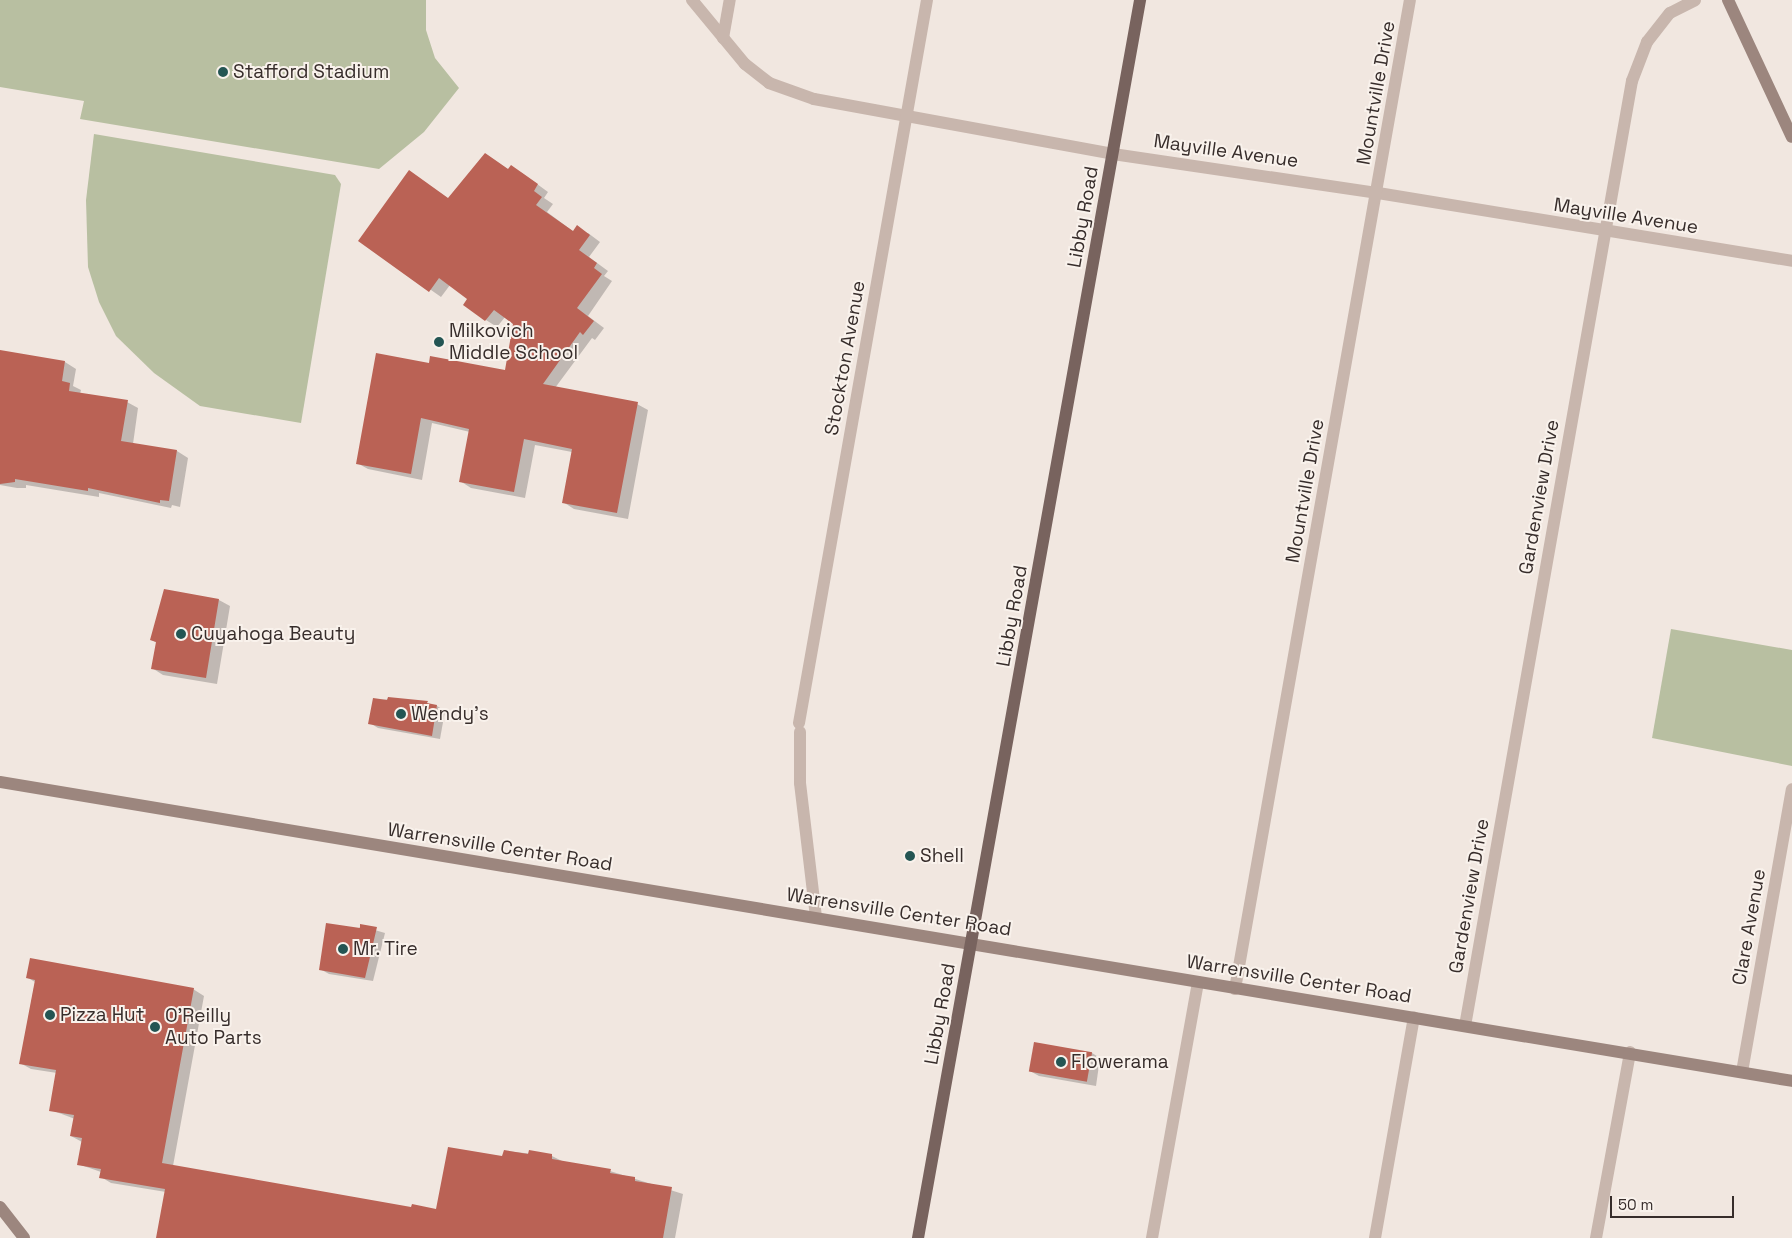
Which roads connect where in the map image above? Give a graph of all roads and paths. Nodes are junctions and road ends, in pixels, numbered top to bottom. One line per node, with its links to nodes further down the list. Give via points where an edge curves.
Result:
1 (692, 0): 8 (street, Mayville Avenue)
2 (730, 0): 8 (street)
3 (927, 0): 9 (street, Stockton Avenue)
4 (1140, 0): 11 (main road, Libby Road)
5 (1410, 0): 12 (street, Mountville Drive)
6 (1695, 0): 13 (street, Gardenview Drive, via 1670,13 1644,50 1632,81)
7 (1728, 0): 10 (main road)
8 (723, 38): 9 (street, Mayville Avenue, via 746,64 769,83 814,99)
9 (907, 117): 11 (street, Mayville Avenue); 17 (street, Stockton Avenue, via 799,728 800,783)
10 (1792, 137)
11 (1113, 154): 12 (street, Mayville Avenue); 18 (main road, Libby Road)
12 (1378, 193): 13 (street, Mayville Avenue); 20 (street, Mountville Drive)
13 (1605, 232): 14 (street, Mayville Avenue); 22 (street, Gardenview Drive)
14 (1792, 261)
15 (0, 782): 17 (main road, Warrensville Center Road)
16 (1792, 789): 24 (street, Clare Avenue)
17 (816, 918): 18 (main road, Warrensville Center Road)
18 (973, 942): 19 (main road, Warrensville Center Road); 28 (main road, Libby Road)
19 (1198, 982): 20 (main road, Warrensville Center Road); 29 (street)
20 (1235, 988): 21 (main road, Warrensville Center Road)
21 (1414, 1017): 22 (main road, Warrensville Center Road); 30 (street)
22 (1465, 1026): 23 (main road, Warrensville Center Road)
23 (1630, 1052): 24 (main road, Warrensville Center Road); 31 (street)
24 (1742, 1072): 25 (main road, Warrensville Center Road)
25 (1792, 1081)
26 (0, 1207): 27 (main road)
27 (24, 1238)
28 (918, 1238)
29 (1152, 1238)
30 (1375, 1238)
31 (1596, 1238)

